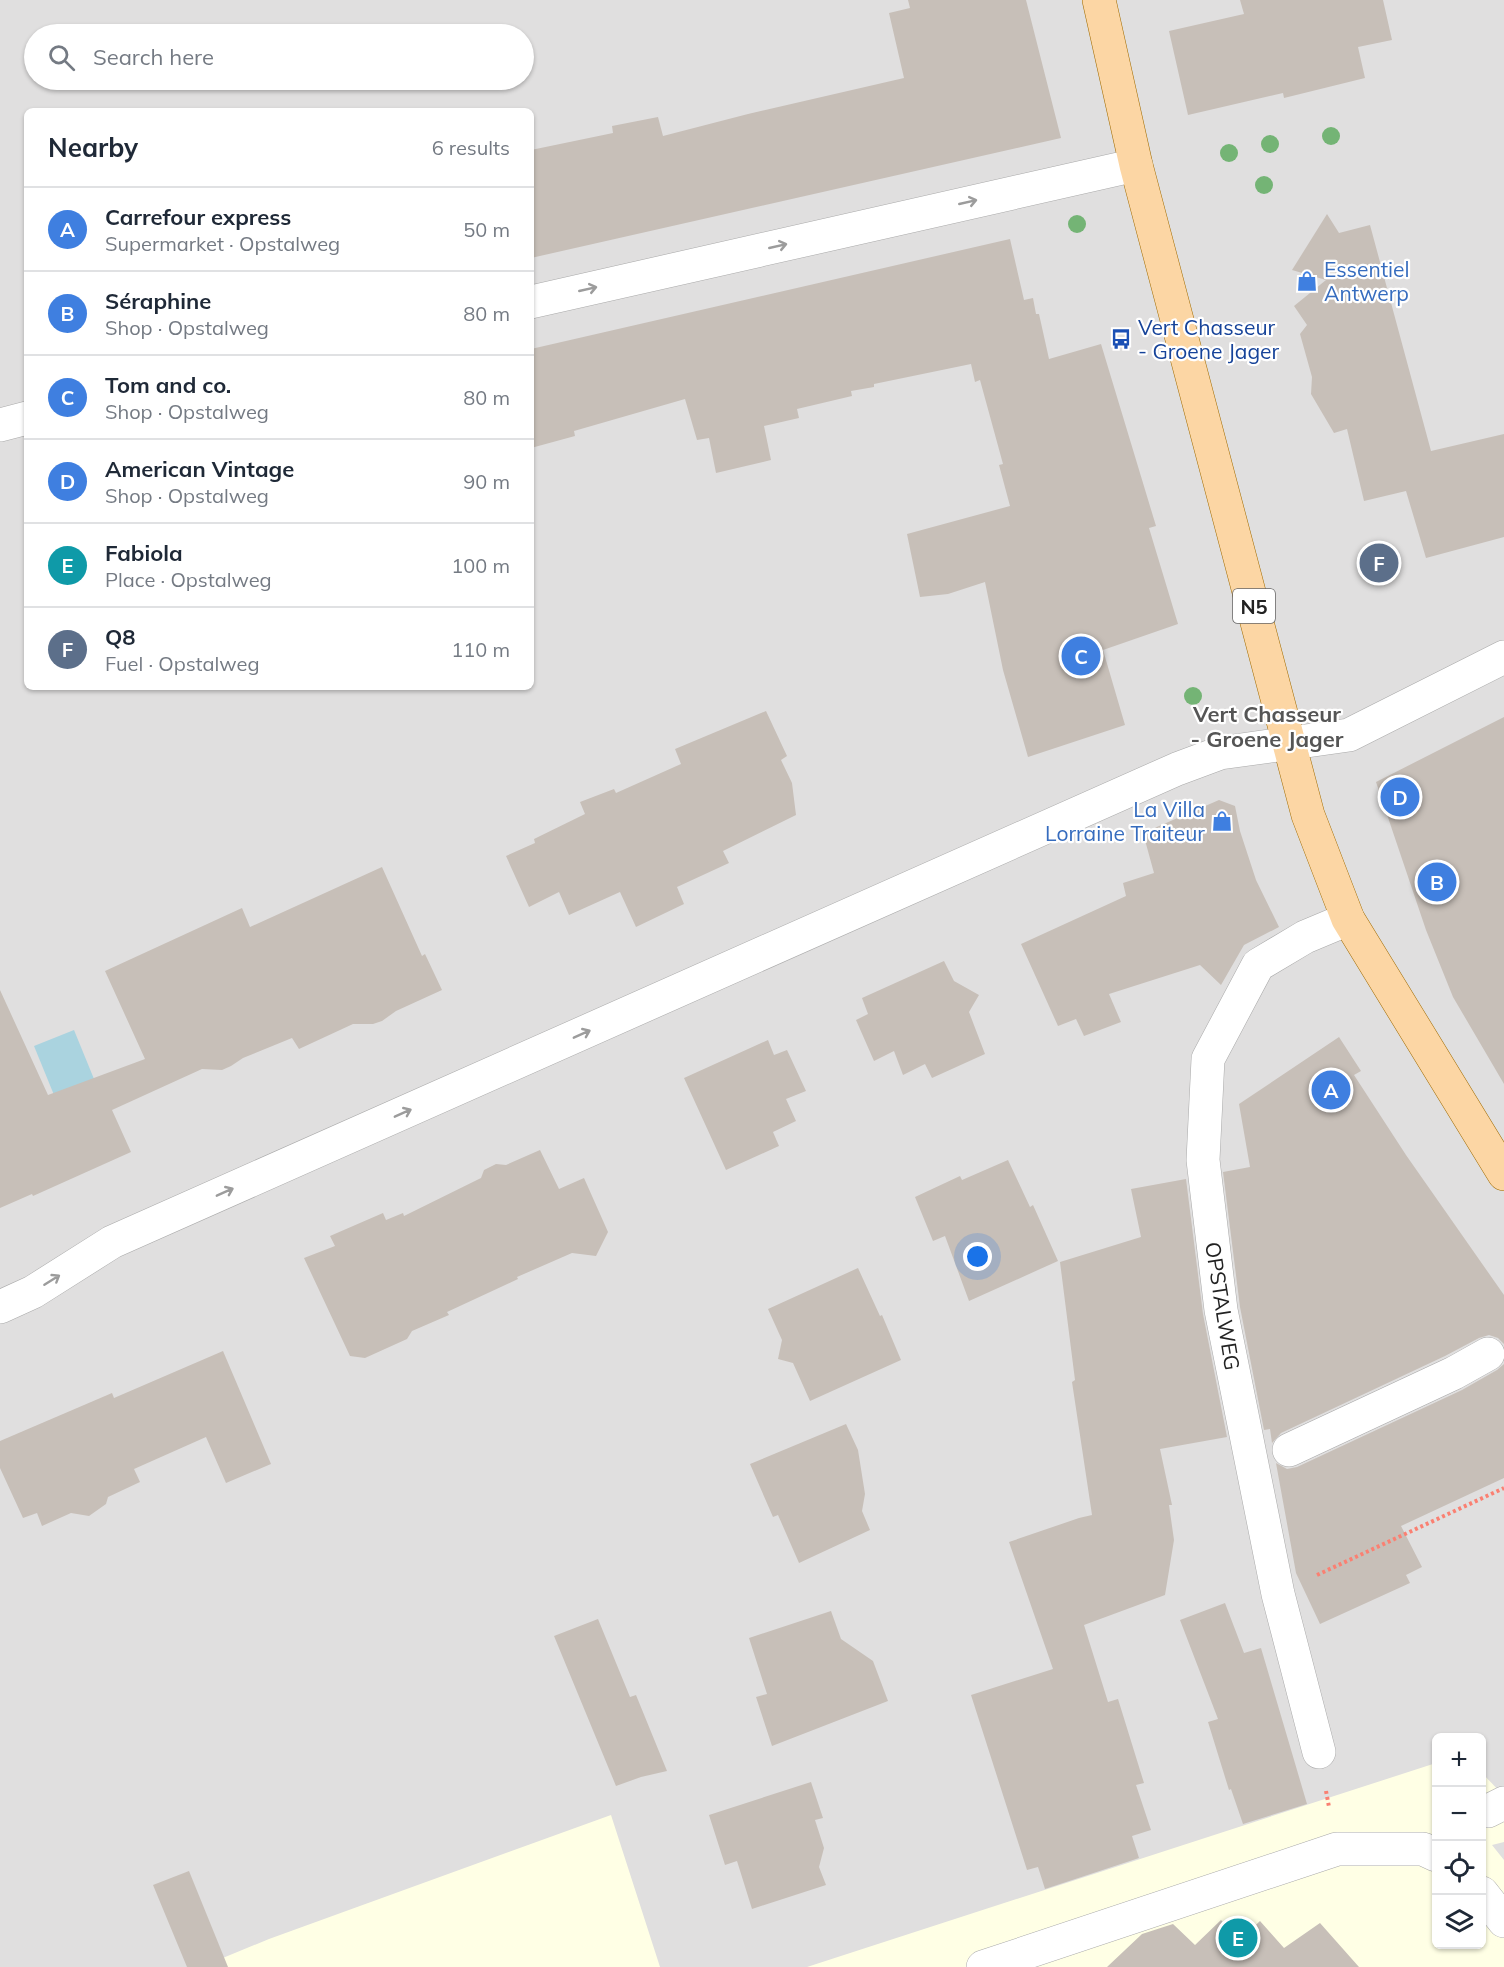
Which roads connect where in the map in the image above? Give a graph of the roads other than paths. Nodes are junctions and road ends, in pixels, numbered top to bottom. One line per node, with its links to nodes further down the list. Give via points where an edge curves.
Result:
1 (1098, 0): 2 (main road, N5)
2 (1136, 165): 3 (street, one-way to 2); 7 (main road, N5)
3 (534, 301)
4 (24, 419): 5 (street)
5 (0, 425)
6 (1504, 657): 7 (street, via 1348,735)
7 (1290, 743): 8 (main road, N5, via 1308,815); 10 (street, one-way to 7, via 33,1292 112,1242 1177,769 1220,753)
8 (1348, 919): 9 (main road, N5); 13 (street, OPSTALWEG, via 1305,937 1258,964 1208,1059 1203,1160 1221,1310 1278,1594)
9 (1504, 1174)
10 (0, 1307)
11 (1488, 1354): 12 (street)
12 (1288, 1450)
13 (1319, 1752)
14 (1432, 1853): 17 (street, via 1423,1849 1337,1849)
15 (1484, 1895): 16 (street)
16 (1504, 1921)
17 (983, 1967)

